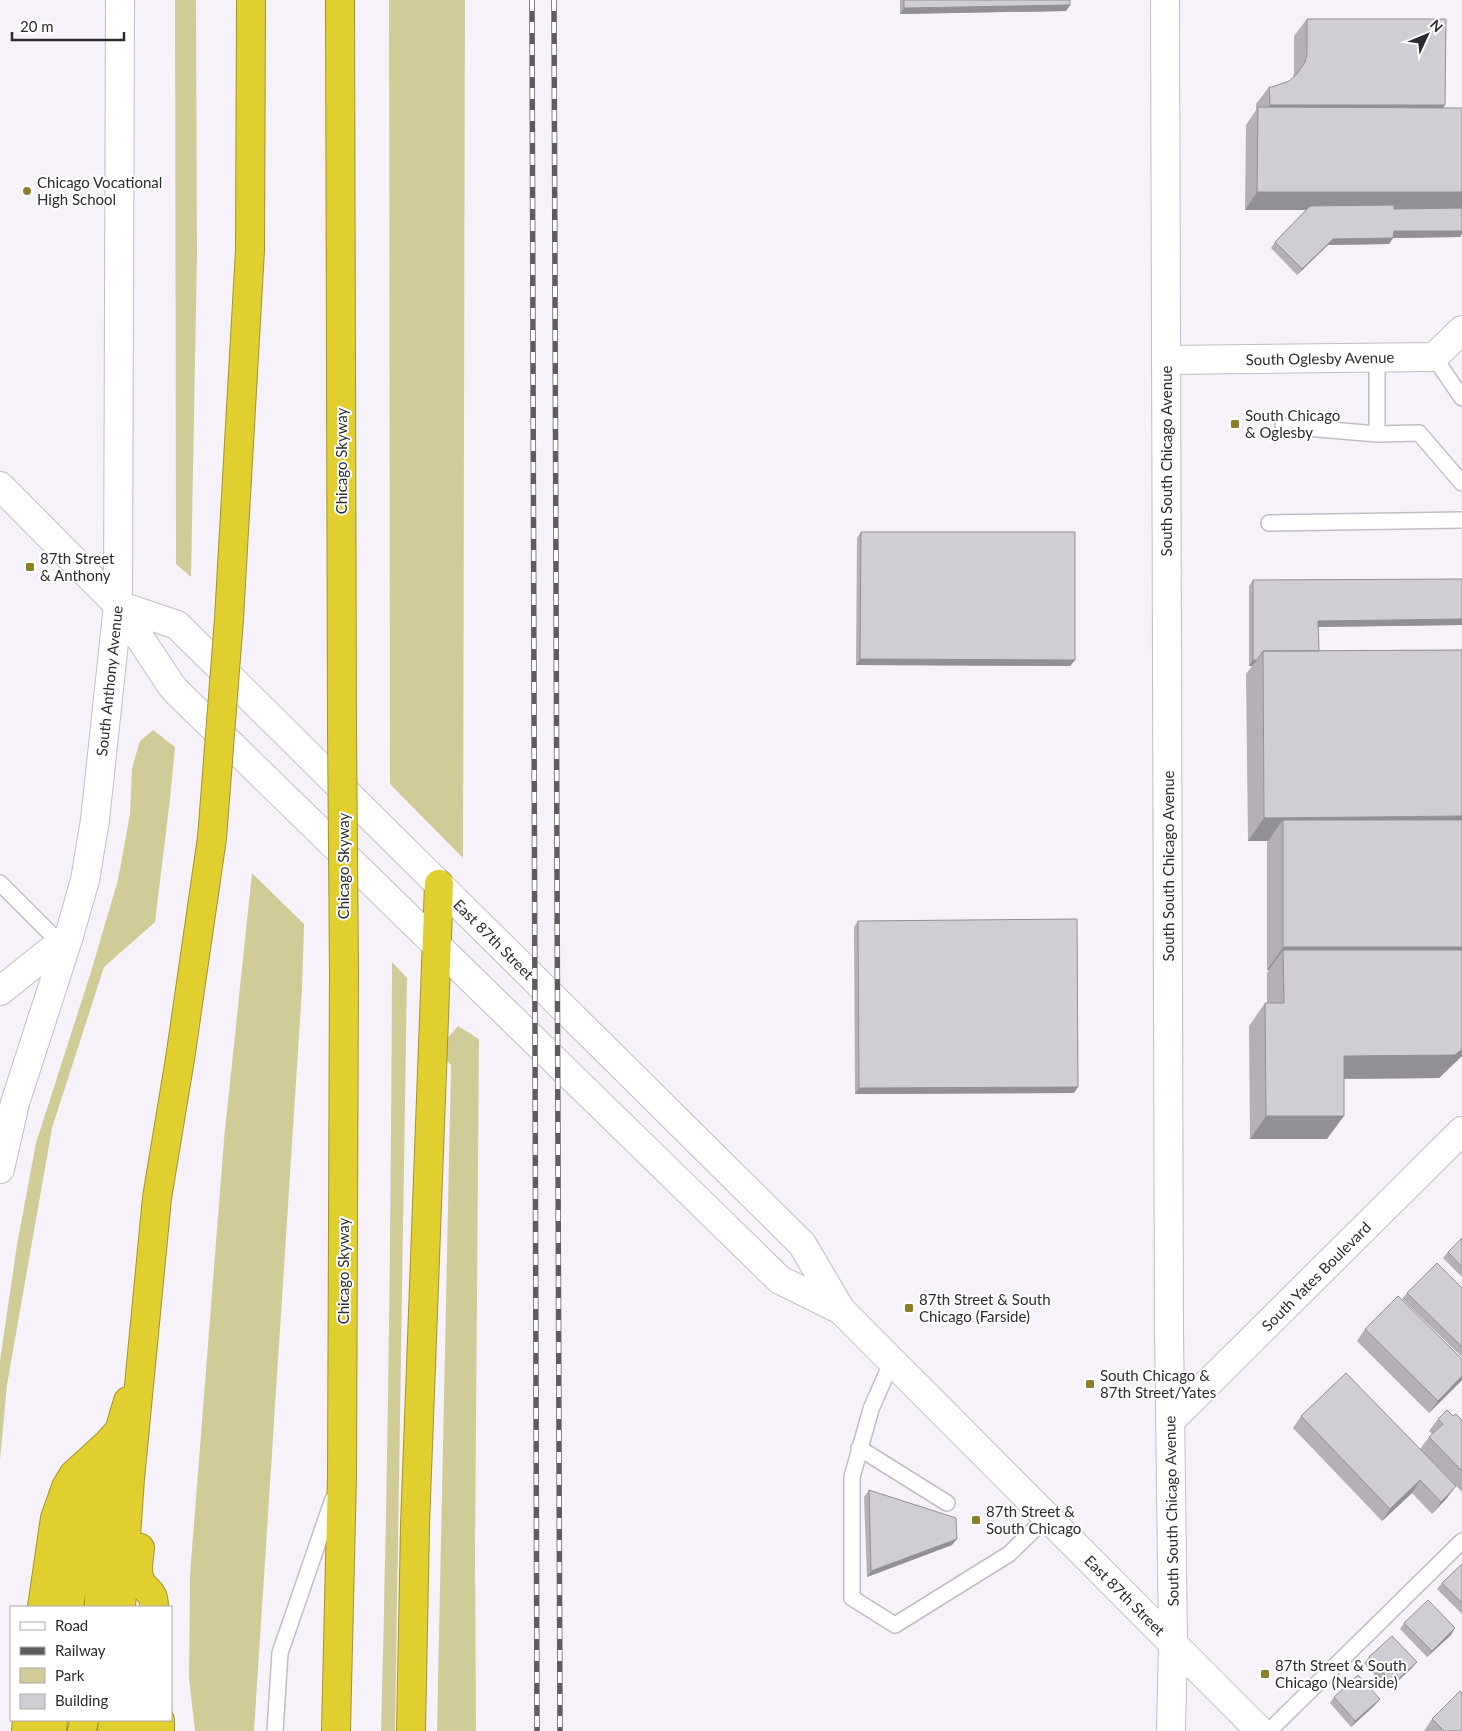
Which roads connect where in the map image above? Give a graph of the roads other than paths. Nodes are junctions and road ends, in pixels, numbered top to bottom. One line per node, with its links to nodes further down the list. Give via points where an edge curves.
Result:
1 (120, 0): 16 (main road, South Anthony Avenue)
2 (252, 0): 25 (highway, bridge, via 250,250 230,619 212,838 157,1198)
3 (340, 0): 32 (highway, Chicago Skyway, bridge, via 344,971)
4 (1165, 0): 8 (main road, South South Chicago Avenue)
5 (1462, 330): 6 (main road)
6 (1434, 357): 7 (main road, South Oglesby Avenue); 9 (lane)
7 (1377, 358): 8 (main road, South Oglesby Avenue); 11 (lane)
8 (1166, 360): 28 (main road, South South Chicago Avenue)
9 (1462, 398)
10 (1283, 426): 11 (lane)
11 (1377, 434): 12 (lane, via 1418,433)
12 (1462, 483)
13 (0, 486): 16 (main road, East 87th Street)
14 (1462, 520): 15 (lane)
15 (1269, 524)
16 (118, 605): 18 (main road, East 87th Street, via 177,625); 19 (main road, South Anthony Avenue, via 95,820 85,880); 20 (main road, East 87th Street, via 171,685)
17 (0, 883): 19 (lane)
18 (438, 884): 20 (highway); 24 (main road, East 87th Street, via 802,1244)
19 (65, 940): 21 (main road); 23 (main road, South Anthony Avenue, via 15,1103)
20 (436, 945): 24 (main road, East 87th Street, via 780,1280); 48 (highway, via 415,1526)
21 (0, 991)
22 (1462, 1131): 28 (main road, South Yates Boulevard)
23 (0, 1169)
24 (841, 1310): 26 (main road, East 87th Street)
25 (143, 1339): 27 (highway); 31 (highway, via 126,1413 119,1431)
26 (892, 1361): 30 (lane); 35 (main road, East 87th Street)
27 (140, 1375): 29 (highway); 37 (highway, via 148,1474)
28 (1170, 1421): 45 (main road, South South Chicago Avenue)
29 (134, 1429): 33 (highway, via 115,1462); 42 (highway)
30 (859, 1448): 34 (lane); 35 (lane, via 852,1477 852,1598 895,1624 1009,1554)
31 (101, 1451): 33 (highway); 38 (highway, via 74,1475 66,1487 55,1518); 39 (highway, via 81,1474); 40 (highway, via 89,1489 89,1507 98,1538 100,1560)
32 (342, 1475): 46 (lane, via 280,1653); 47 (highway, Chicago Skyway)
33 (109, 1498): 41 (highway)
34 (947, 1502)
35 (1047, 1517): 45 (main road, East 87th Street)
36 (1462, 1540): 51 (lane)
37 (139, 1576): 43 (highway); 44 (highway, via 153,1594)
38 (42, 1606)
39 (69, 1606)
40 (99, 1606)
41 (110, 1606)
42 (121, 1606)
43 (134, 1606)
44 (154, 1606)
45 (1173, 1643): 49 (main road, South South Chicago Avenue); 50 (main road, East 87th Street)
46 (275, 1731)
47 (336, 1731)
48 (411, 1731)
49 (1171, 1731)
50 (1260, 1731)
51 (1269, 1731)

